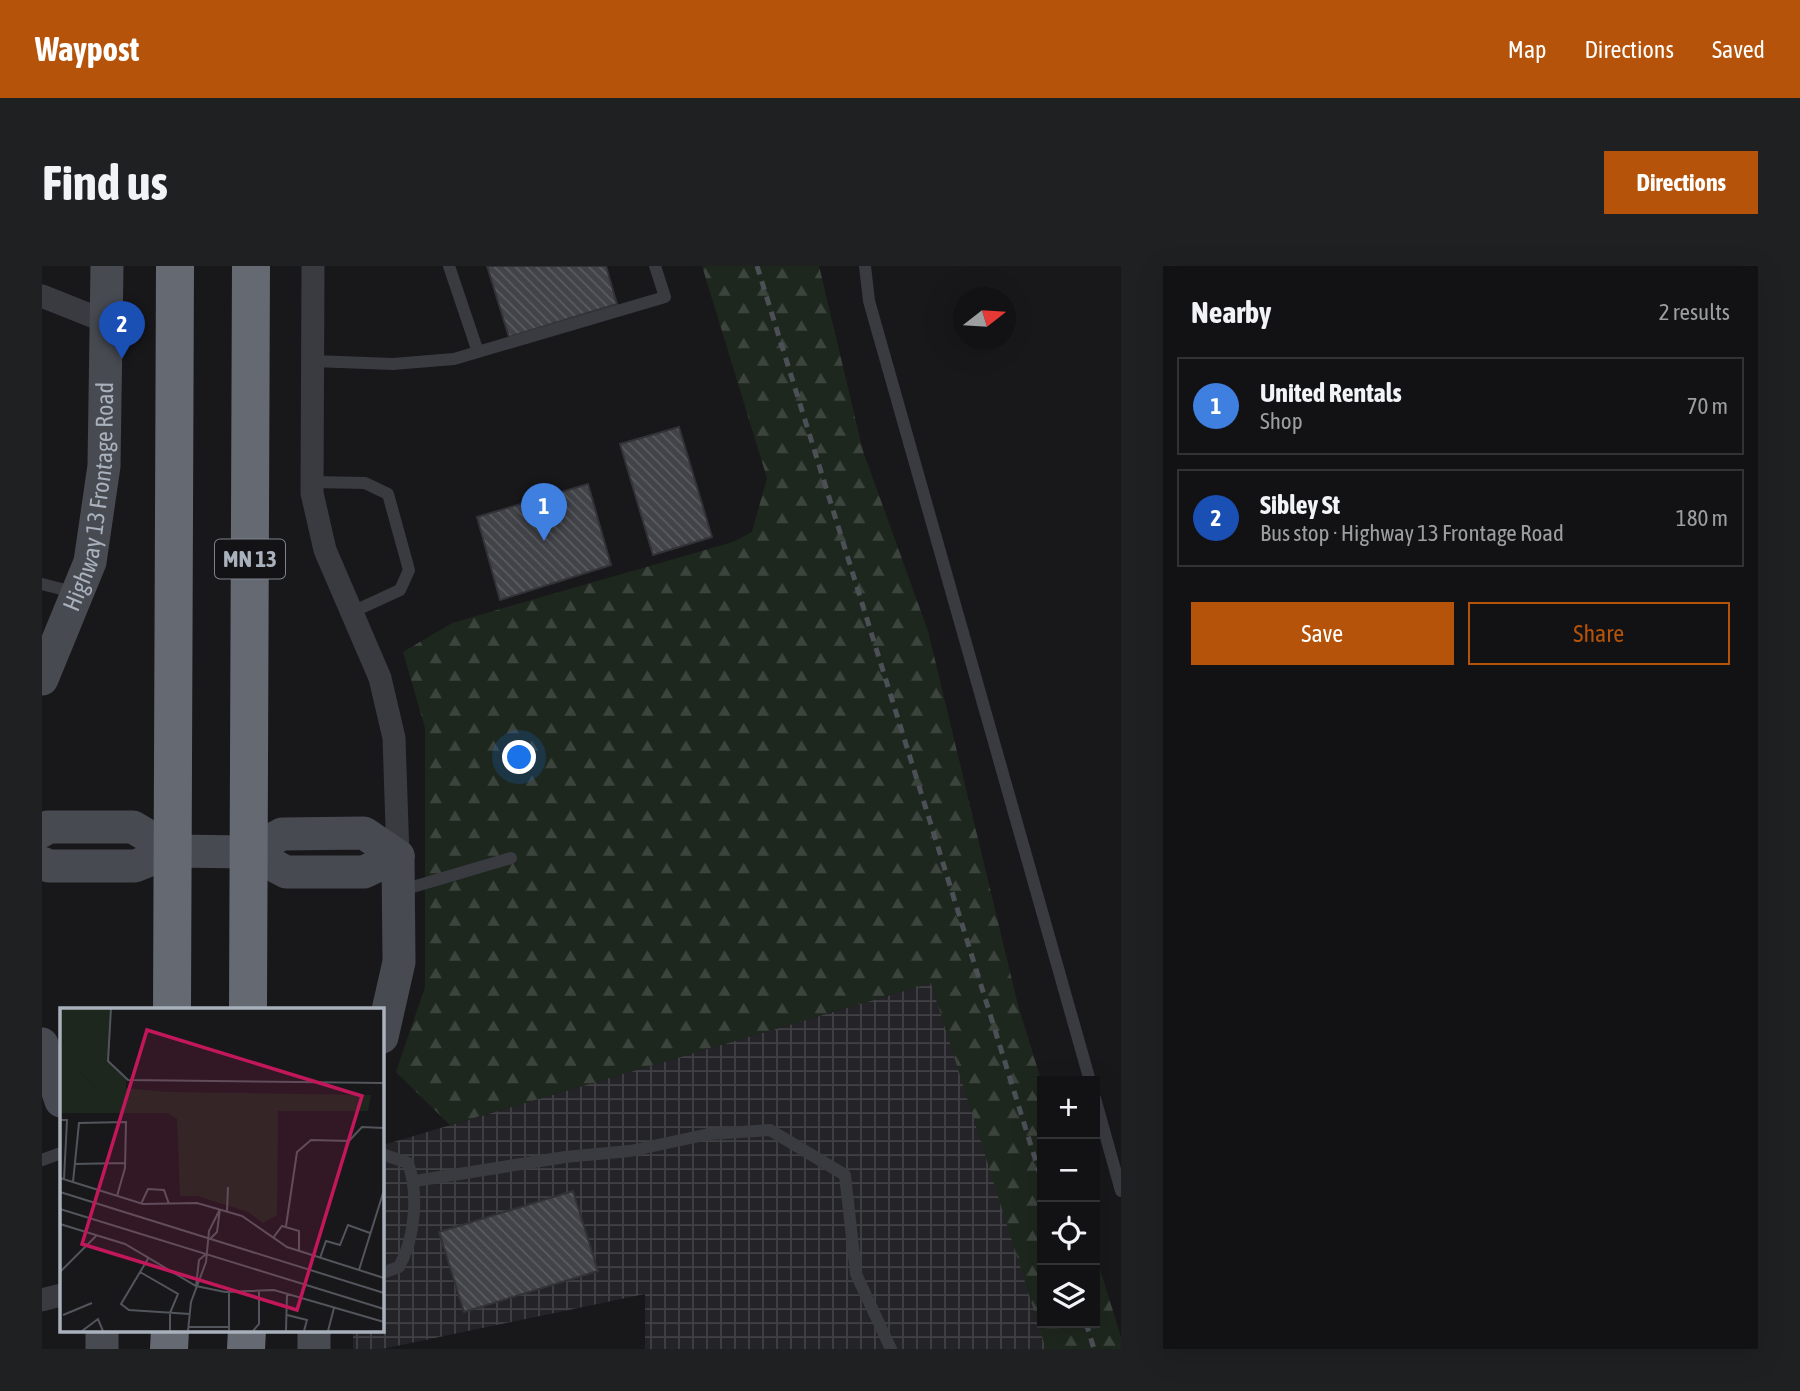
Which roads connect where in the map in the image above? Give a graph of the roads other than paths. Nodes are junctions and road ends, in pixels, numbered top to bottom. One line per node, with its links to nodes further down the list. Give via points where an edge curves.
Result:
1 (107, 266): 9 (street, Highway 13 Frontage Road)
2 (175, 266): 18 (highway)
3 (251, 266): 19 (highway, MN 13)
4 (313, 266): 11 (street)
5 (449, 266): 10 (lane)
6 (655, 266): 10 (lane, via 665,297)
7 (866, 266): 28 (lane, via 869,301)
8 (42, 296): 9 (street)
9 (107, 322): 14 (street, Highway 13 Frontage Road, via 104,466 90,562)
10 (478, 352): 11 (lane, via 454,359 393,364)
11 (313, 361): 12 (street)
12 (312, 482): 15 (street, via 325,550); 15 (lane, via 365,483 388,494 409,570 400,590)
13 (42, 584): 14 (lane)
14 (78, 593): 16 (street, Highway 13 Frontage Road)
15 (350, 613): 20 (street, via 380,678 394,737)
16 (42, 679)
17 (42, 831): 18 (street, via 48,827 134,827)
18 (173, 851): 19 (street); 22 (street, via 135,866); 24 (highway)
19 (249, 852): 20 (street, via 282,834 364,833); 25 (highway, MN 13)
20 (398, 856): 23 (street)
21 (511, 858): 23 (lane)
22 (42, 863)
23 (399, 891): 26 (street, via 399,962)
24 (172, 1008)
25 (248, 1008)
26 (383, 1033)
27 (42, 1045): 29 (street)
28 (1089, 1076)
29 (53, 1090)
30 (1100, 1116): 35 (lane)
31 (60, 1153): 33 (lane)
32 (383, 1154): 34 (lane, via 408,1163)
33 (42, 1160)
34 (415, 1181): 36 (lane, via 410,1248 400,1267); 39 (lane, via 630,1151 709,1134 770,1130 845,1174 856,1274)
35 (1121, 1191)
36 (383, 1273)
37 (60, 1295): 38 (street)
38 (42, 1300)
39 (891, 1349)

